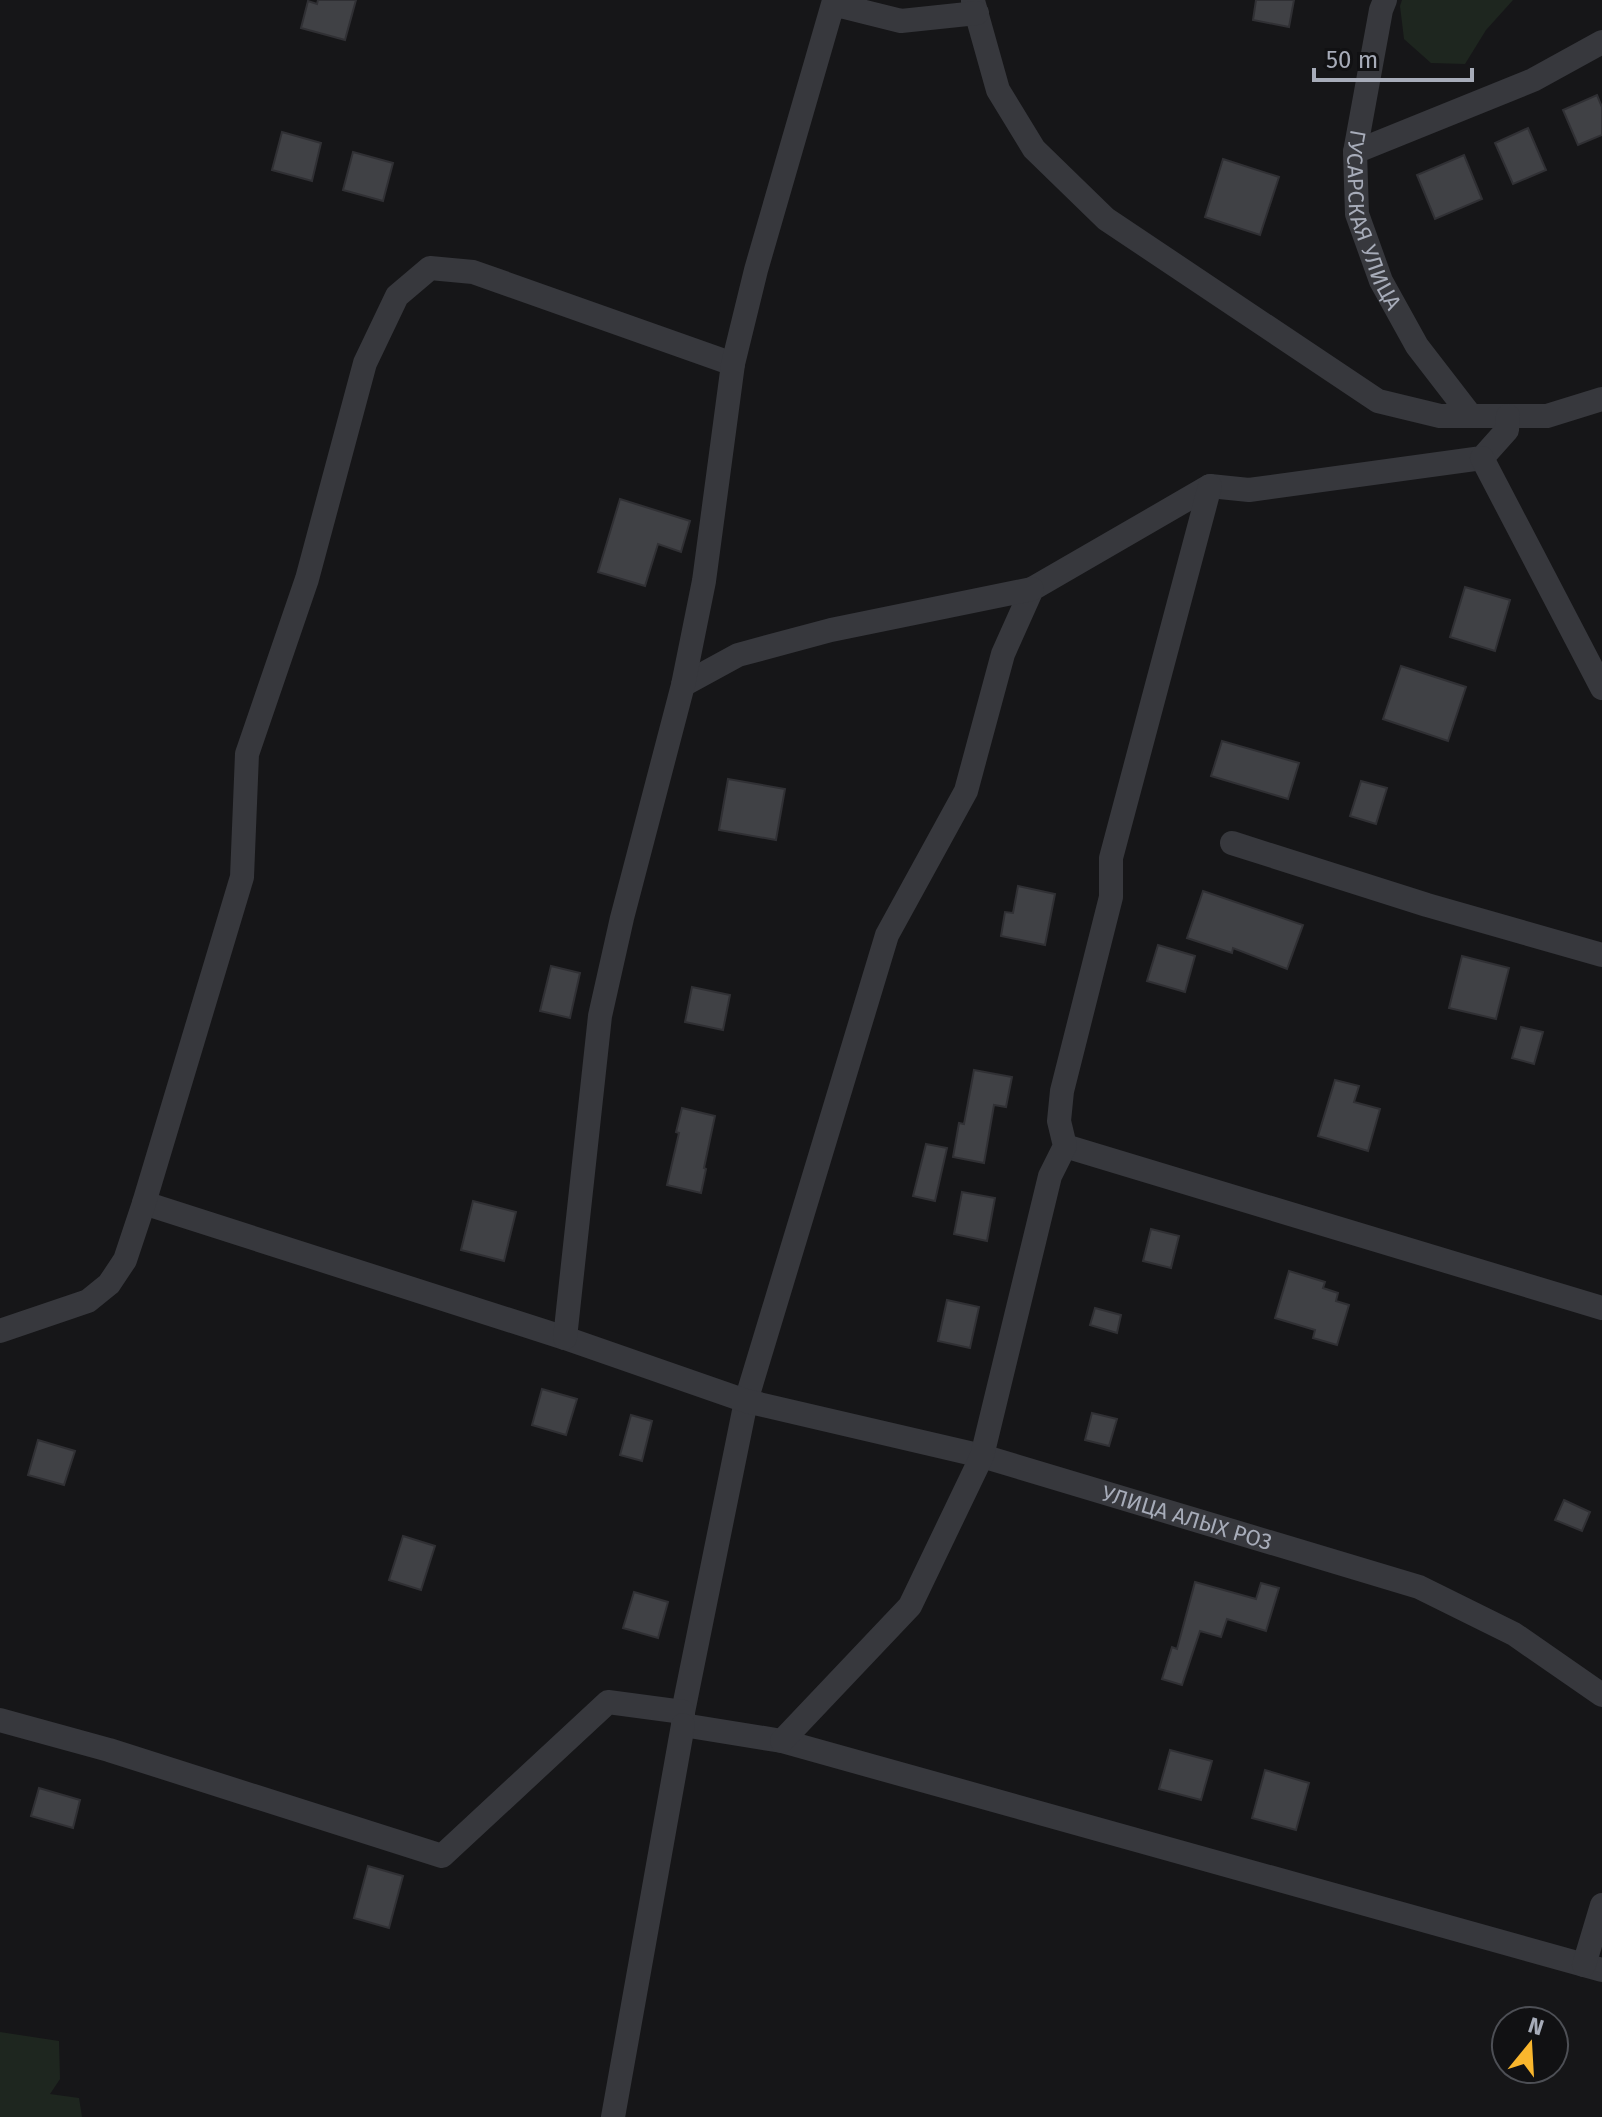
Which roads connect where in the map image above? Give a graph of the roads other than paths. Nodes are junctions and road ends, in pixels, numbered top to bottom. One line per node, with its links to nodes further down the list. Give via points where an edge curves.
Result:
1 (1385, 0): 5 (street, ГУСАРСКАЯ УЛИЦА)
2 (828, 2): 3 (street, via 901,21); 6 (street)
3 (975, 7): 8 (street, via 998,90 1034,149 1106,219 1378,401 1440,416)
4 (1602, 42): 5 (street, via 1533,80)
5 (1355, 152): 8 (street, ГУСАРСКАЯ УЛИЦА, via 1357,214 1381,281 1417,346)
6 (733, 364): 13 (street, via 704,581); 18 (street, via 473,272 430,268 397,296 365,363 307,579 247,754 242,877)
7 (1602, 399): 9 (street, via 1547,416)
8 (1471, 416): 9 (street)
9 (1508, 416): 10 (street, via 1507,430)
10 (1482, 458): 11 (street, via 1249,490); 14 (street)
11 (1210, 486): 12 (street); 17 (street, via 1111,858 1111,897 1062,1091 1059,1121)
12 (1032, 589): 13 (street, via 831,630 738,655); 22 (street, via 1003,654 966,791 887,935)
13 (683, 685): 21 (street, via 600,1016)
14 (1602, 688)
15 (1232, 843): 16 (street)
16 (1602, 955)
17 (1065, 1146): 19 (street); 23 (street, via 1050,1176)
18 (144, 1203): 20 (street, via 125,1260 109,1284 88,1301); 21 (street, УЛИЦА АЛЫХ РОЗ)
19 (1602, 1308)
20 (0, 1331)
21 (565, 1338): 22 (street, УЛИЦА АЛЫХ РОЗ)
22 (746, 1401): 23 (street, УЛИЦА АЛЫХ РОЗ); 25 (street)
23 (982, 1456): 24 (street, УЛИЦА АЛЫХ РОЗ, via 1419,1587 1514,1634); 27 (street, via 910,1606)
24 (1602, 1695)
25 (683, 1718): 26 (street, via 608,1702 442,1856); 27 (street); 30 (street)
26 (0, 1720)
27 (782, 1741): 29 (street)
28 (1602, 1905): 29 (street)
29 (1593, 1967)
30 (613, 2117)

